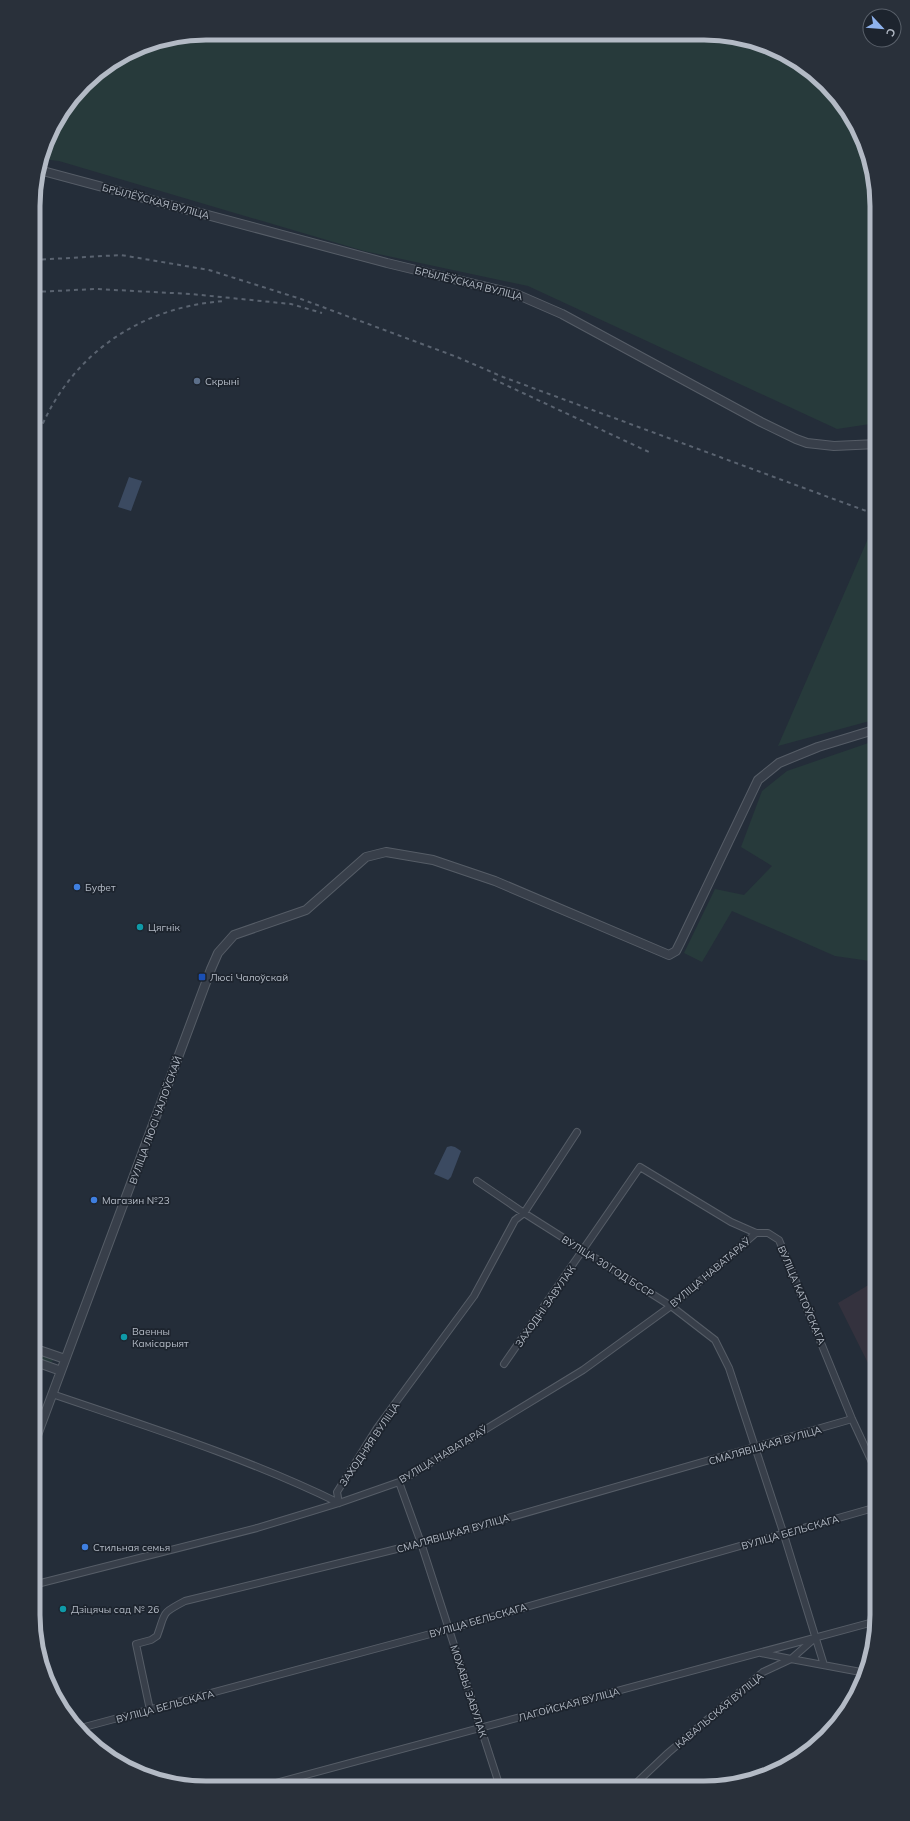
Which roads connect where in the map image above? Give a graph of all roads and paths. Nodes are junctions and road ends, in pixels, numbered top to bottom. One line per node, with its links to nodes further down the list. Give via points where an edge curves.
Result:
1 (44, 171): 2 (street, БРЫЛЁЎСКАЯ ВУЛІЦА, via 387,263 516,294 562,314 796,439 834,446)
2 (870, 444)
3 (870, 731): 12 (street, ВУЛІЦА ЛЮСІ ЧАЛОЎСКАЙ, via 780,762 758,780 681,941 676,950 669,955 495,881 433,860 386,852 366,856 306,910 234,935 218,953 210,969)
4 (577, 1132): 7 (street, ЗАХОДНЯЯ ВУЛІЦА)
5 (640, 1167): 8 (street, ВУЛІЦА КАТОЎСКАГА, via 731,1222); 9 (street, ЗАХОДНІ ЗАВУЛАК)
6 (477, 1181): 7 (street, ВУЛІЦА 30 ГОД БССР)
7 (524, 1213): 9 (street, ВУЛІЦА 30 ГОД БССР); 22 (street, ЗАХОДНЯЯ ВУЛІЦА, via 515,1220 474,1296 377,1428 337,1492)
8 (756, 1233): 10 (street, ВУЛІЦА НАВАТАРАЎ); 17 (street, ВУЛІЦА КАТОЎСКАГА, via 768,1233 779,1240)
9 (584, 1250): 10 (street, ВУЛІЦА 30 ГОД БССР); 14 (street, ЗАХОДНІ ЗАВУЛАК)
10 (671, 1306): 19 (street, ВУЛІЦА 30 ГОД БССР, via 715,1340 729,1368); 21 (street, ВУЛІЦА НАВАТАРАЎ, via 583,1370)
11 (40, 1350): 12 (street)
12 (65, 1359): 15 (street, ВУЛІЦА ЛЮСІ ЧАЛОЎСКАЙ)
13 (40, 1363): 15 (street)
14 (504, 1364)
15 (61, 1370): 16 (street, ВУЛІЦА ЛЮСІ ЧАЛОЎСКАЙ)
16 (52, 1394): 18 (street, ВУЛІЦА ЛЮСІ ЧАЛОЎСКАЙ); 22 (street, via 280,1475)
17 (852, 1419): 19 (street, СМАЛЯВІЦКАЯ ВУЛІЦА); 20 (street, ВУЛІЦА КАТОЎСКАГА)
18 (40, 1427)
19 (754, 1448): 24 (street, ВУЛІЦА 30 ГОД БССР); 25 (street, СМАЛЯВІЦКАЯ ВУЛІЦА)
20 (870, 1458)
21 (400, 1482): 22 (street, ВУЛІЦА НАВАТАРАЎ); 25 (street, МОХАВЫ ЗАВУЛАК)
22 (339, 1503): 26 (street, ВУЛІЦА НАВАТАРАЎ, via 257,1528)
23 (870, 1509): 24 (street, ВУЛІЦА БЕЛЬСКАГА)
24 (784, 1535): 28 (street, ВУЛІЦА БЕЛЬСКАГА); 29 (street, ВУЛІЦА 30 ГОД БССР)
25 (421, 1543): 28 (street, МОХАВЫ ЗАВУЛАК); 34 (street, СМАЛЯВІЦКАЯ ВУЛІЦА, via 185,1601 172,1608 162,1616 157,1636 136,1644)
26 (40, 1583)
27 (870, 1623): 29 (street, ЛАГОЙСКАЯ ВУЛІЦА)
28 (449, 1629): 34 (street, ВУЛІЦА БЕЛЬСКАГА); 36 (street, МОХАВЫ ЗАВУЛАК)
29 (816, 1637): 30 (street, ЛАГОЙСКАЯ ВУЛІЦА); 31 (street, КАВАЛЬСКАЯ ВУЛІЦА); 32 (street, ВУЛІЦА 30 ГОД БССР)
30 (758, 1653): 31 (street); 36 (street, ЛАГОЙСКАЯ ВУЛІЦА)
31 (792, 1659): 32 (street); 39 (street, КАВАЛЬСКАЯ ВУЛІЦА, via 763,1672)
32 (824, 1665): 33 (street)
33 (860, 1672)
34 (150, 1710): 35 (street, ВУЛІЦА БЕЛЬСКАГА)
35 (83, 1726)
36 (481, 1728): 37 (street, ЛАГОЙСКАЯ ВУЛІЦА); 38 (street, МОХАВЫ ЗАВУЛАК)
37 (284, 1781)
38 (498, 1781)
39 (638, 1781)

